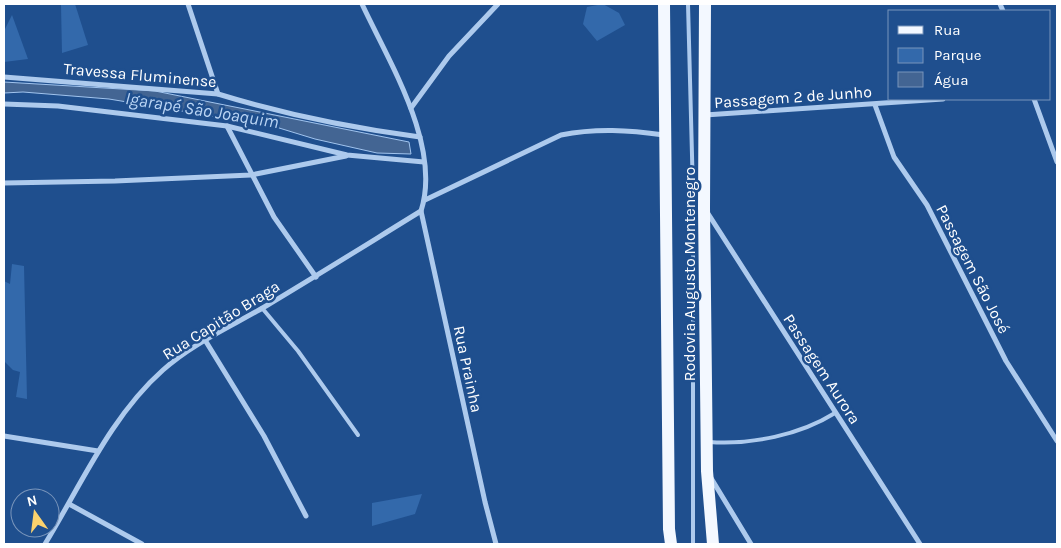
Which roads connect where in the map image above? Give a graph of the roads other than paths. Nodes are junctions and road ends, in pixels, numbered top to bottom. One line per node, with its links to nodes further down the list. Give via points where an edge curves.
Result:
1 (188, 4): 8 (street)
2 (362, 4): 13 (street, Rua Prainha)
3 (498, 4): 13 (street, via 449,56)
4 (664, 4): 16 (main road, Rodovia Augusto Montenegro)
5 (688, 4): 42 (lane, via 693,193)
6 (705, 4): 14 (main road, Rodovia Augusto Montenegro)
7 (4, 78): 8 (street, Travessa Fluminense)
8 (218, 94): 17 (street, Travessa Fluminense, via 380,132)
9 (929, 100): 12 (street, Passagem 2 de Junho)
10 (1034, 100): 20 (street)
11 (4, 104): 15 (street, via 58,106)
12 (875, 104): 14 (street, Passagem 2 de Junho); 32 (street, Passagem São José, via 894,157 926,205 1006,361)
13 (411, 108): 17 (street, Rua Prainha)
14 (705, 116): 24 (main road, Rodovia Augusto Montenegro)
15 (227, 126): 18 (street); 21 (street)
16 (666, 135): 23 (street, via 624,130 562,135); 41 (main road, Rodovia Augusto Montenegro)
17 (420, 137): 19 (street, Rua Prainha)
18 (348, 155): 19 (street); 21 (street)
19 (424, 162): 23 (street, Rua Prainha)
20 (1057, 162)
21 (251, 175): 22 (street); 26 (street, via 274,217)
22 (4, 183)
23 (424, 200): 25 (street, Rua Prainha)
24 (704, 208): 29 (street, Passagem Aurora); 33 (main road, Rodovia Augusto Montenegro)
25 (421, 211): 26 (street, Rua Capitão Braga); 40 (street, Rua Prainha)
26 (316, 276): 27 (street, Rua Capitão Braga)
27 (262, 308): 28 (street, Rua Capitão Braga); 30 (lane, via 298,351)
28 (205, 340): 34 (street, Rua Capitão Braga, via 164,369 129,407); 37 (street, via 264,436)
29 (836, 413): 33 (lane, via 817,425 774,436 727,443); 45 (street, Passagem Aurora)
30 (358, 435)
31 (4, 436): 34 (street)
32 (1057, 441)
33 (707, 442): 35 (main road, Rodovia Augusto Montenegro)
34 (98, 451): 36 (street, Rua Capitão Braga)
35 (707, 471): 43 (main road, Rodovia Augusto Montenegro); 44 (street)
36 (69, 504): 38 (street, Rua Capitão Braga); 39 (street)
37 (306, 516)
38 (45, 544)
39 (142, 544)
40 (496, 544)
41 (670, 544)
42 (692, 544)
43 (713, 544)
44 (751, 544)
45 (920, 544)

